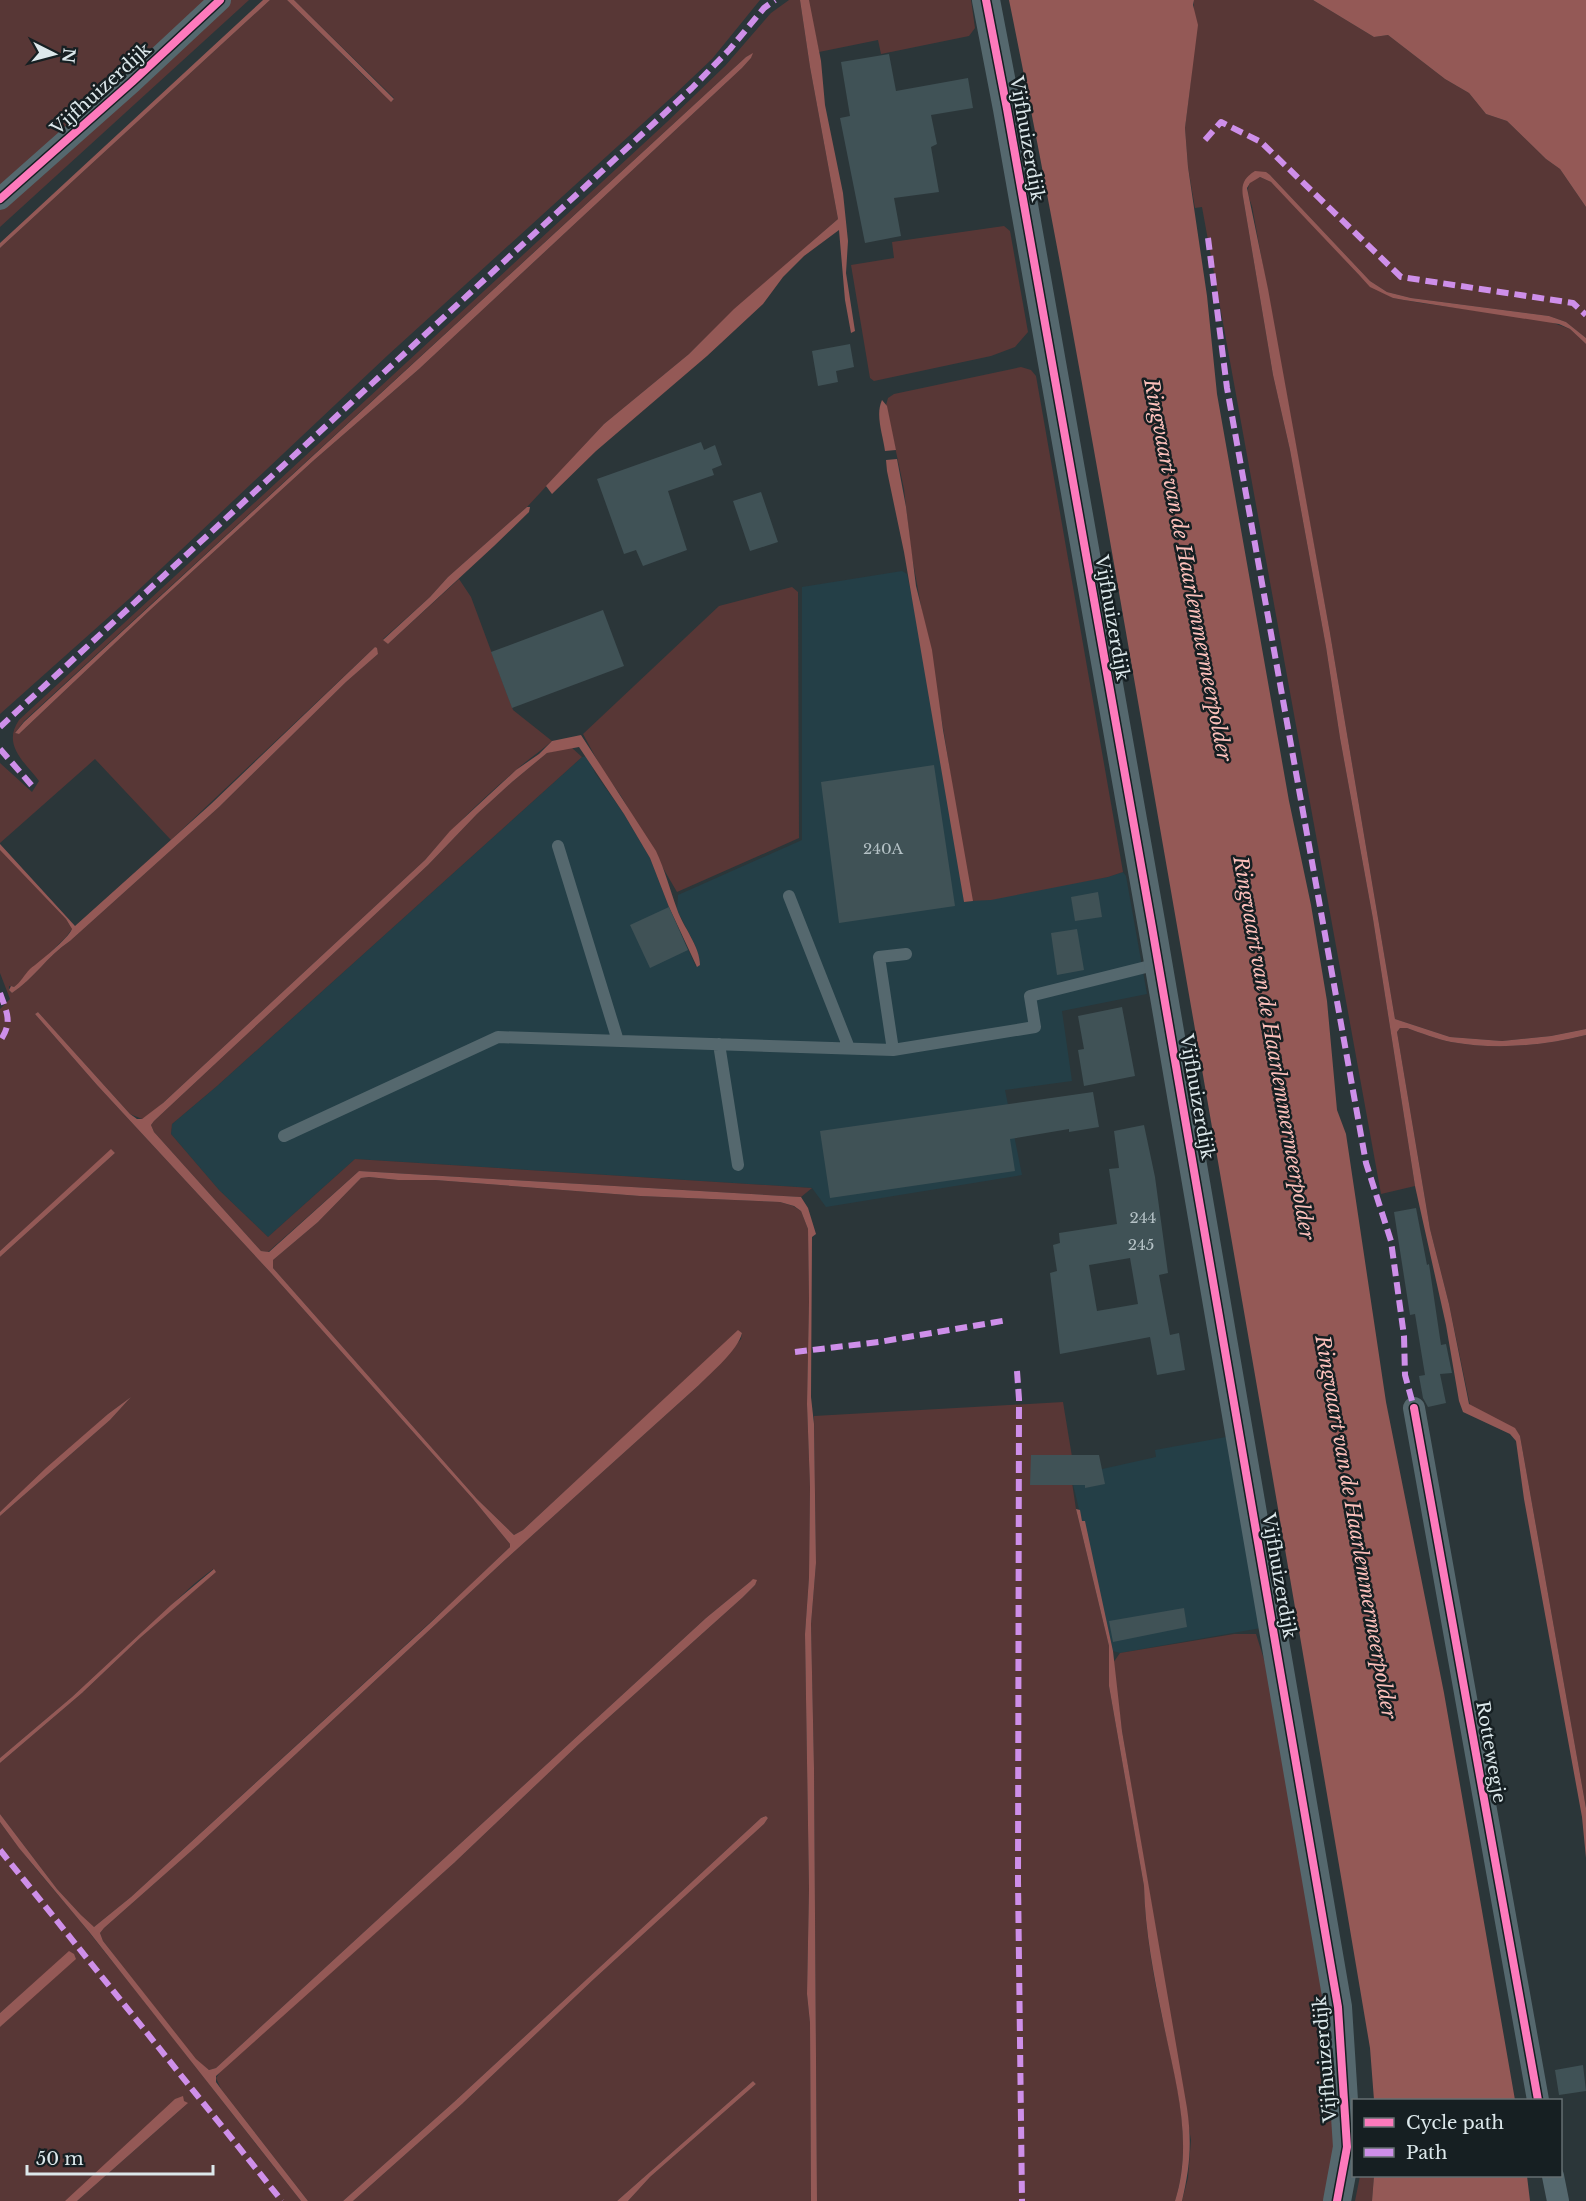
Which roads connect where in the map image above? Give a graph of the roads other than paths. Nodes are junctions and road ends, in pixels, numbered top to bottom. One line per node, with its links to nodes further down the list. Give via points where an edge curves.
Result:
1 (220, 0): 3 (street, Vijfhuizerdijk)
2 (986, 0): 7 (street, Vijfhuizerdijk)
3 (0, 199)
4 (558, 846): 8 (lane)
5 (789, 896): 10 (lane)
6 (906, 954): 11 (lane, via 879,957)
7 (1158, 964): 11 (lane, via 1029,996 1035,1027); 17 (street, Vijfhuizerdijk, via 1338,2007 1347,2147)
8 (618, 1041): 9 (lane); 12 (lane, via 498,1037)
9 (718, 1044): 10 (lane); 13 (lane)
10 (849, 1048): 11 (lane)
11 (893, 1050)
12 (284, 1136)
13 (738, 1165)
14 (1414, 1408): 15 (street, Rottewegje)
15 (1538, 2099)
16 (1553, 2177): 18 (street)
17 (1337, 2201)
18 (1558, 2201)

